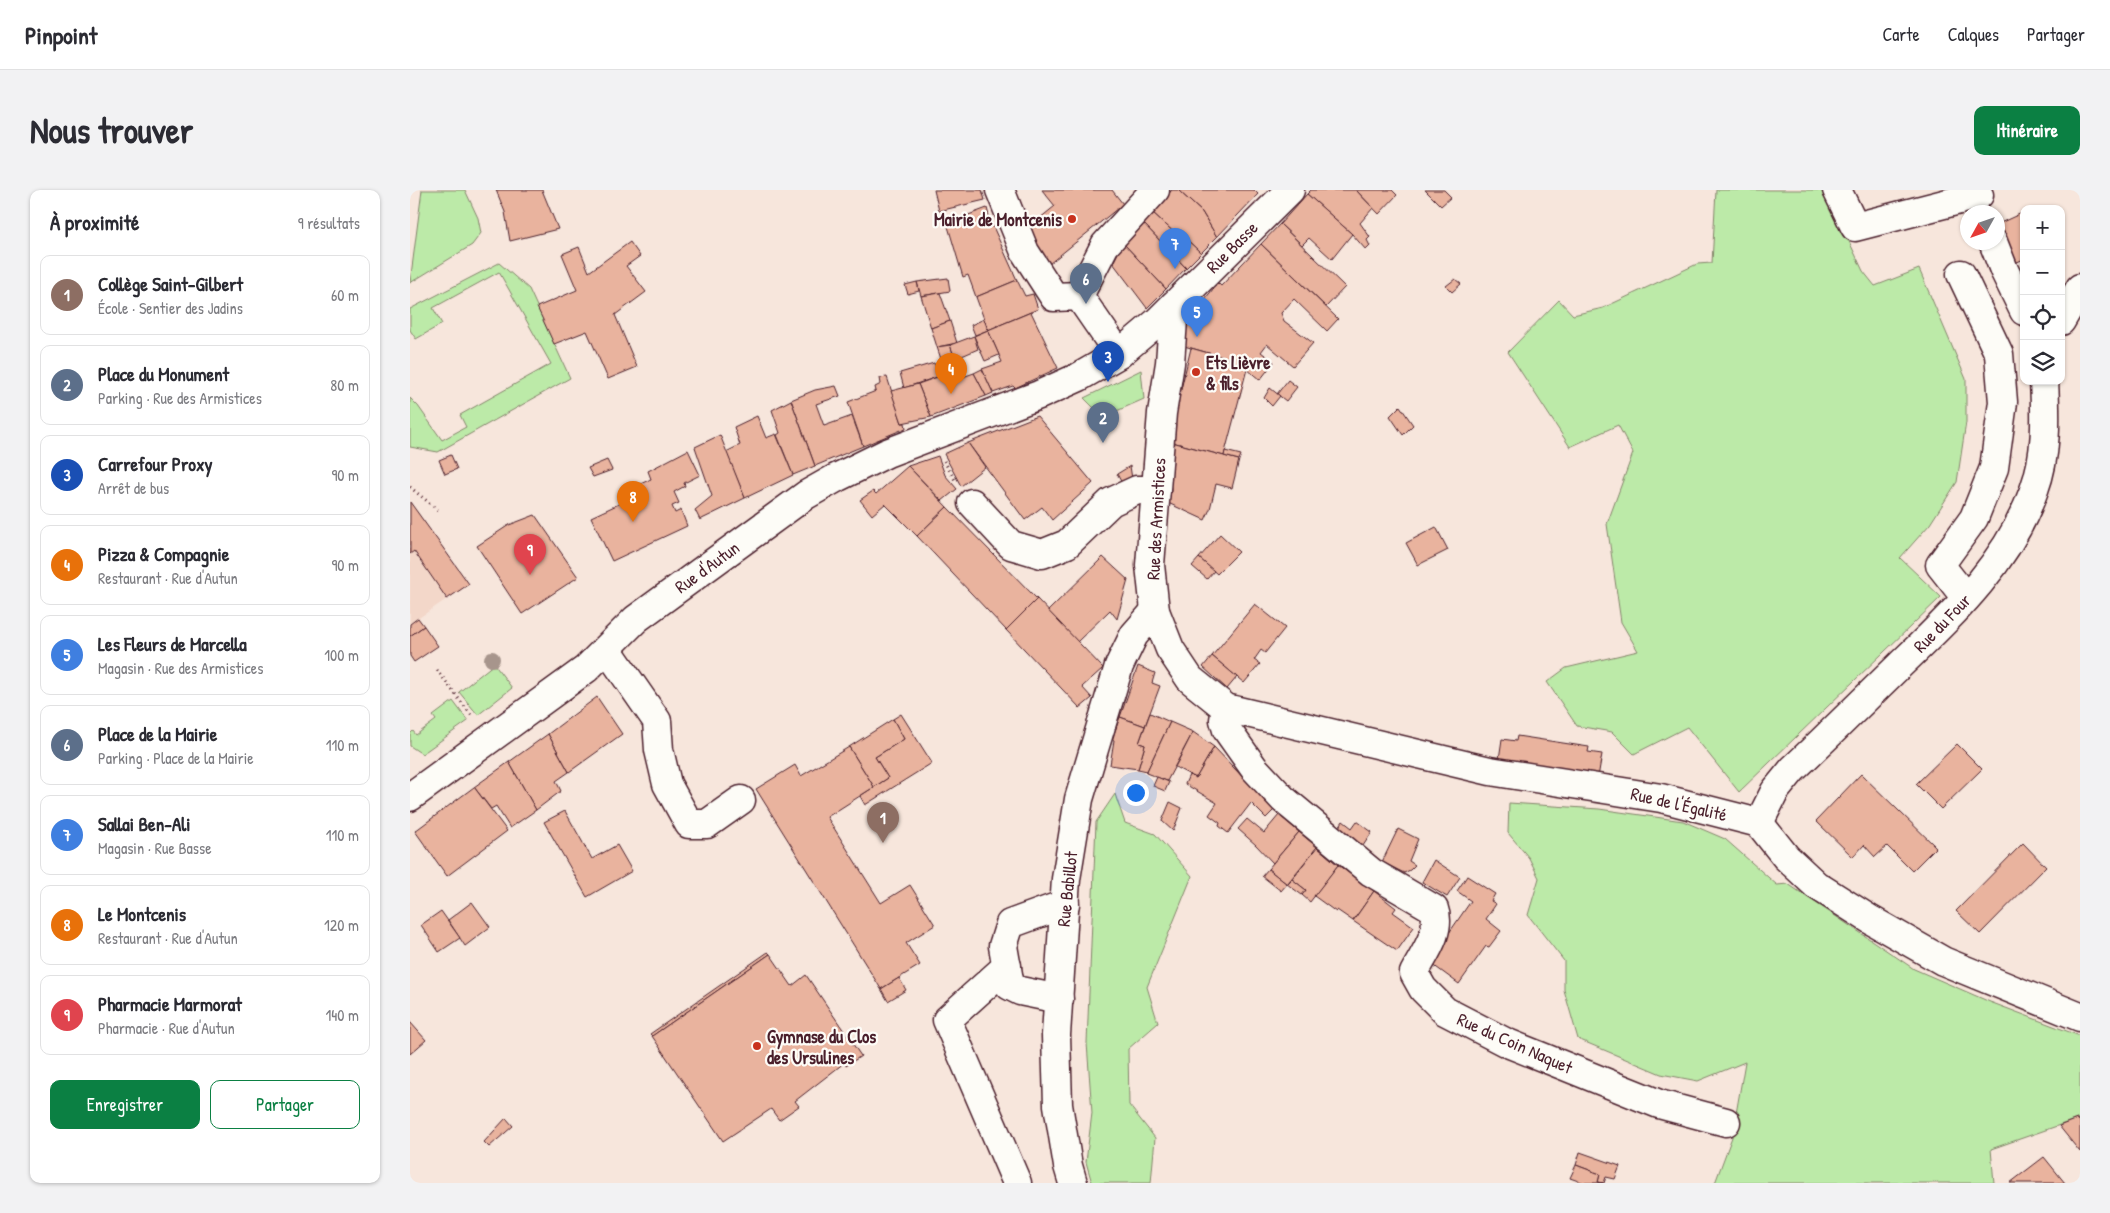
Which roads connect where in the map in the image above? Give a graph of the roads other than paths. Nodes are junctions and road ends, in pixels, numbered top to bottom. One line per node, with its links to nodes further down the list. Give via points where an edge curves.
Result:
1 (1000, 190): 9 (street, via 1025,252 1054,297)
2 (1154, 190): 9 (street, via 1105,245)
3 (1290, 190): 11 (street, Rue Basse)
4 (1837, 190): 5 (street, via 1855,227)
5 (1980, 199)
6 (1997, 250): 10 (street)
7 (1961, 274): 17 (street, via 1999,354 2003,402 1994,468 1974,518 1940,565)
8 (2080, 288): 12 (street)
9 (1079, 296): 13 (street)
10 (2020, 303)
11 (1174, 305): 13 (street, Rue Basse); 15 (street, Rue des Armistices)
12 (2065, 314)
13 (1119, 354): 19 (street, Rue d'Autun, via 1039,395 879,457 806,495 636,619)
14 (2044, 385): 17 (street, Rue du Four, via 2045,447 2035,489 2016,533 1987,575)
15 (1156, 490): 16 (street, via 1138,490 1112,502 1067,544 1042,554 1012,545); 18 (street, Rue des Armistices, via 1150,565)
16 (972, 503)
17 (1966, 598): 23 (street, Rue du Four, via 1793,769 1775,791)
18 (1155, 611): 20 (street, Rue des Armistices, via 1170,649 1190,679); 24 (street, Rue Babillot, via 1134,635 1119,666 1079,799)
19 (606, 649): 21 (street, Rue d'Autun, via 586,669); 22 (street, via 657,721 659,750 667,784 690,824 707,824)
20 (1226, 708): 23 (street, Rue de l'Égalité, via 1490,771 1661,798); 28 (street, Rue du Coin Naquet, via 1224,720 1227,730 1254,768 1283,799 1371,872 1434,909 1438,919 1435,932 1414,973 1423,989 1445,1011 1505,1042 1659,1104)
21 (410, 797)
22 (741, 800)
23 (1759, 823): 27 (street, via 1786,857 1816,885 1871,920 1943,961)
24 (1065, 904): 25 (street, via 1010,924 1003,946); 26 (street, Rue Babillot)
25 (1007, 966): 26 (street, via 1010,986); 29 (street, via 947,1020)
26 (1058, 999): 30 (street, Rue Babillot, via 1058,1105)
27 (2080, 1017)
28 (1726, 1122)
29 (1017, 1183)
30 (1073, 1183)

